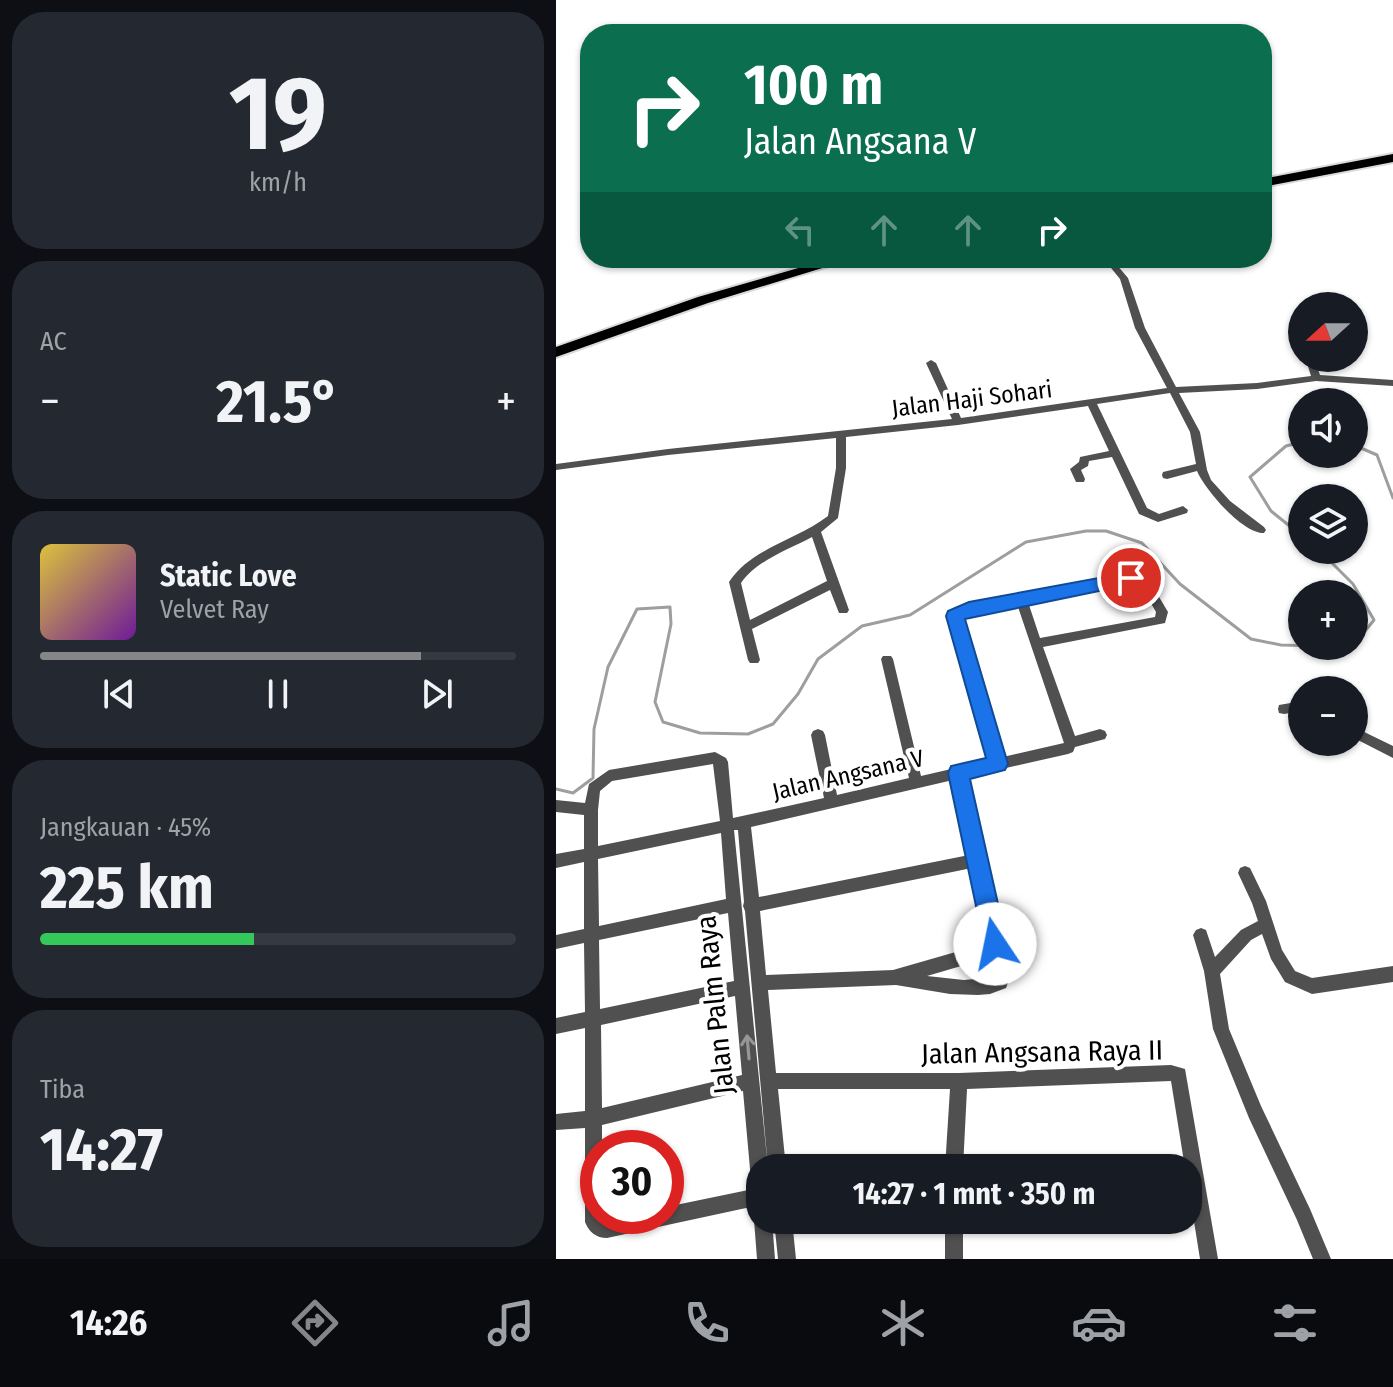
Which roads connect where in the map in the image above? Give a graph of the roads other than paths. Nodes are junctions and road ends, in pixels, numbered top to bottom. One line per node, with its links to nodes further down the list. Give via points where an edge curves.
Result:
1 (1393, 161): 2 (highway)
2 (1272, 184)
3 (788, 268): 6 (highway)
4 (813, 268): 7 (highway)
5 (1116, 268): 12 (street)
6 (556, 343)
7 (556, 352)
8 (931, 363): 14 (street)
9 (1314, 372): 10 (street)
10 (1316, 378): 11 (street, Jalan Haji Sohari); 12 (street, Jalan Haji Sohari)
11 (1393, 383)
12 (1172, 390): 13 (street, Jalan Haji Sohari); 17 (street, via 1200,445)
13 (1092, 403): 14 (street, Jalan Haji Sohari); 16 (street)
14 (958, 422): 15 (street, Jalan Haji Sohari)
15 (841, 436): 18 (street, Jalan Haji Sohari); 23 (street, via 833,518)
16 (1115, 453): 20 (street, via 1084,459 1075,469); 21 (street, via 1147,514 1158,518)
17 (1201, 466): 19 (street); 22 (street, via 1216,494)
18 (556, 467)
19 (1167, 475)
20 (1080, 479)
21 (1183, 510)
22 (1260, 530)
23 (816, 532): 24 (street); 27 (street, via 736,577)
24 (834, 583): 26 (street); 27 (street)
25 (1021, 600): 28 (street); 28 (street, via 1131,578 1145,583 1162,612 1155,622); 38 (street, via 969,609 954,620)
26 (843, 610)
27 (746, 627): 30 (street)
28 (1038, 643): 36 (street)
29 (887, 659): 40 (street)
30 (754, 660)
31 (1288, 708): 32 (street)
32 (1284, 709)
33 (818, 735): 41 (street)
34 (1100, 735): 36 (street, Jalan Angsana V)
35 (1368, 739): 37 (street)
36 (1071, 743): 38 (street, Jalan Angsana V)
37 (1393, 752)
38 (998, 764): 39 (street, Jalan Angsana V)
39 (958, 773): 40 (street, Jalan Angsana V); 47 (street)
40 (916, 781): 41 (street, Jalan Angsana V)
41 (832, 802): 44 (street, Jalan Angsana V)
42 (556, 806): 43 (street)
43 (591, 810): 45 (street, Jalan Palm Raya, via 594,788 609,776 715,758 721,762); 46 (street)
44 (744, 822): 45 (street, Jalan Angsana V); 51 (street)
45 (726, 825): 46 (street, Jalan Angsana V); 50 (street, Jalan Palm Raya)
46 (590, 854): 48 (street, Jalan Angsana V); 53 (street)
47 (979, 860): 51 (street); 56 (street, via 995,944)
48 (556, 861)
49 (1245, 873): 52 (street)
50 (733, 905): 53 (street); 61 (street, Jalan Palm Raya)
51 (750, 906): 60 (street)
52 (1265, 925): 57 (street, via 1246,935); 58 (street, via 1285,970 1304,984)
53 (592, 934): 55 (street); 62 (street)
54 (1201, 935): 57 (street)
55 (556, 942)
56 (989, 951): 59 (street); 59 (street, via 1003,975 996,986)
57 (1212, 971): 82 (street, via 1221,1029)
58 (1393, 974)
59 (893, 978): 60 (street)
60 (759, 983): 65 (street)
61 (742, 987): 62 (street); 64 (street, Jalan Palm Raya, one-way to 61)
62 (592, 1018): 63 (street); 67 (street)
63 (556, 1026)
64 (751, 1081): 67 (street); 69 (street, Jalan Palm Raya)
65 (769, 1081): 66 (street, Jalan Angsana Raya II); 70 (street)
66 (959, 1081): 71 (street); 72 (street, Jalan Angsana Raya II, via 1179,1075)
67 (591, 1119): 68 (street); 73 (street, via 596,1226 607,1229)
68 (556, 1122)
69 (758, 1154)
70 (776, 1154)
71 (955, 1154)
72 (1189, 1154)
73 (746, 1199)
74 (1202, 1225): 81 (street, Jalan Angsana Raya II)
75 (764, 1234): 78 (street)
76 (784, 1234): 79 (street)
77 (954, 1234): 80 (street)
78 (766, 1259)
79 (787, 1259)
80 (954, 1259)
81 (1209, 1259)
82 (1322, 1259)

